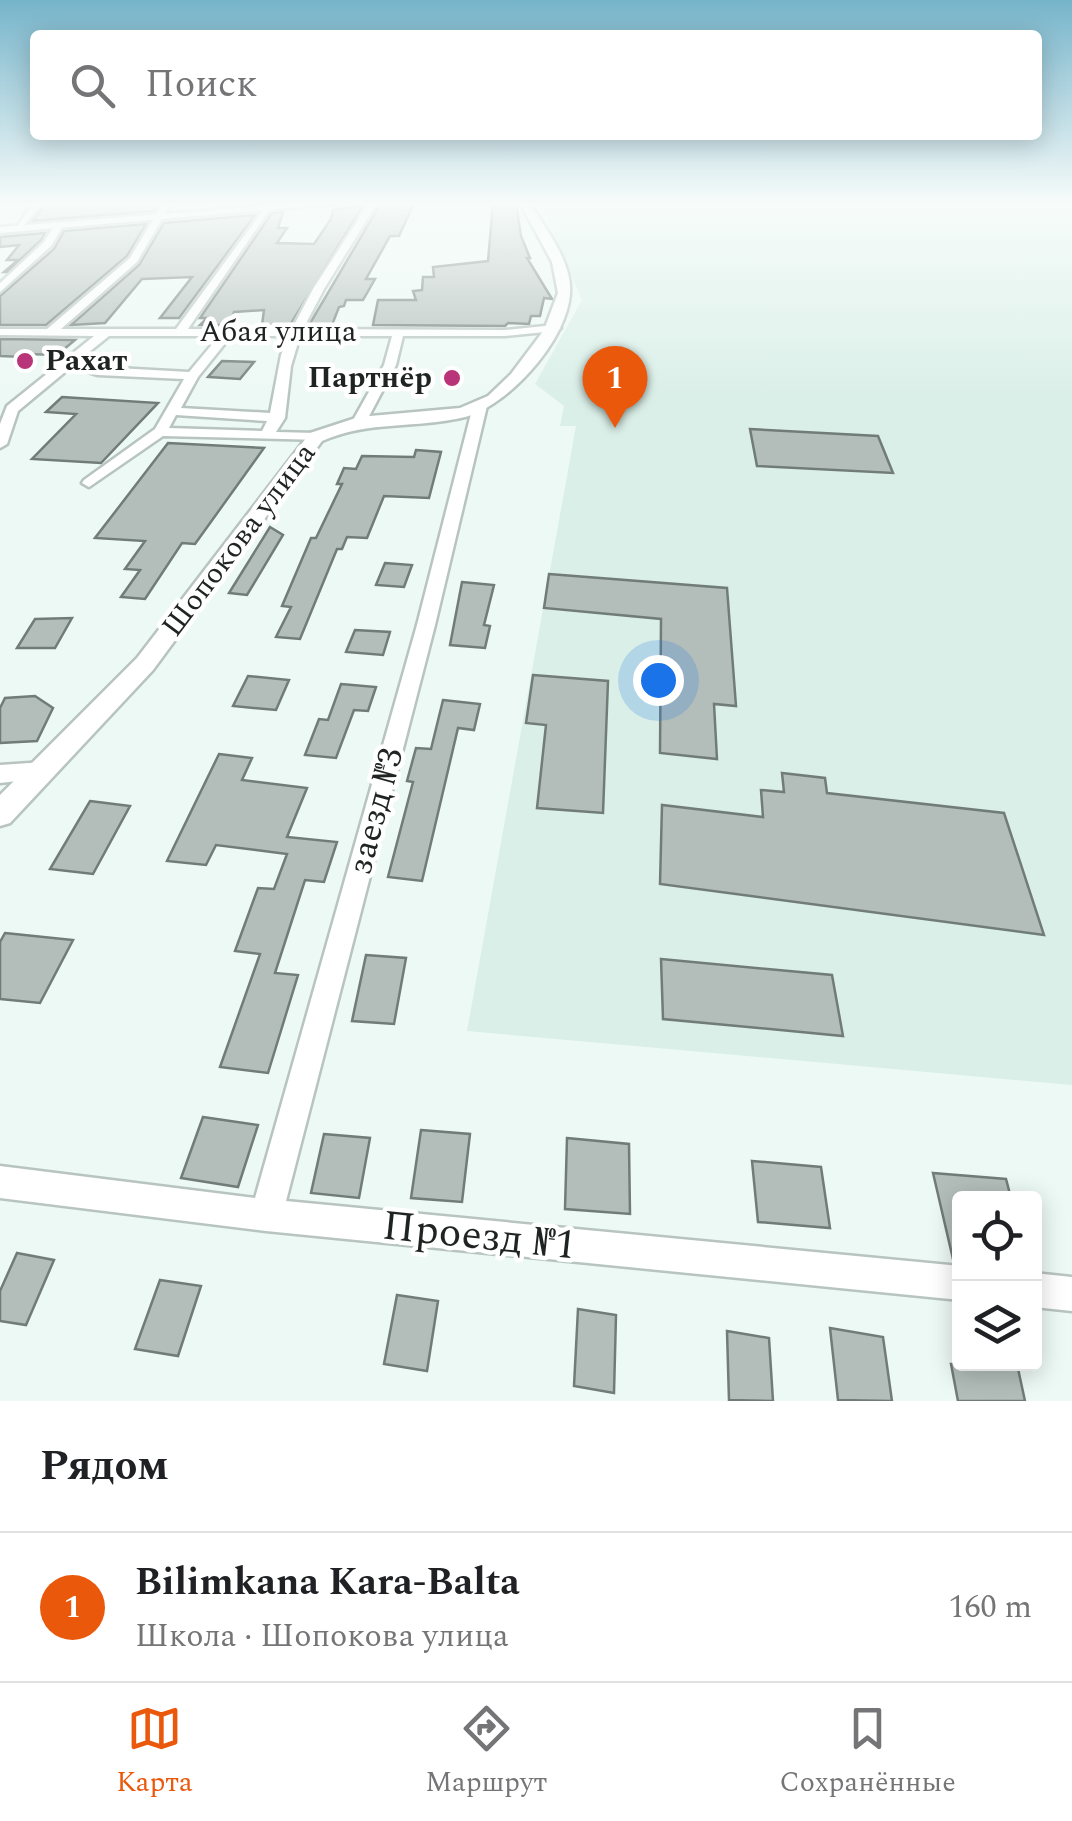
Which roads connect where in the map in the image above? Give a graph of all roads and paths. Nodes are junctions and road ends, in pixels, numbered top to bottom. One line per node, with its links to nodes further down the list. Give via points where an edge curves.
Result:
1 (22, 268): 6 (street)
2 (124, 268): 10 (street)
3 (224, 268): 12 (street)
4 (328, 268): 14 (street)
5 (560, 268): 7 (street, via 566,301)
6 (0, 289)
7 (555, 328): 8 (street, Абая улица); 17 (street, via 510,386)
8 (399, 331): 14 (street, Абая улица); 21 (street, via 390,366)
9 (0, 332): 10 (street, Абая улица)
10 (50, 332): 11 (street, Абая улица)
11 (106, 332): 12 (street, Абая улица); 15 (street)
12 (179, 333): 13 (street, Абая улица)
13 (227, 333): 14 (street, Абая улица); 16 (street)
14 (296, 333): 20 (street)
15 (68, 362): 16 (street, via 98,371); 18 (street)
16 (192, 376): 19 (street)
17 (480, 406): 21 (street, Шопокова улица); 31 (street, заезд №3)
18 (6, 409): 25 (street)
19 (172, 411): 20 (street); 22 (street)
20 (278, 418): 23 (street)
21 (359, 422): 24 (street, Шопокова улица)
22 (160, 432): 23 (street); 26 (street)
23 (268, 433): 24 (street)
24 (316, 437): 27 (street, Шопокова улица, via 145,664)
25 (0, 443)
26 (89, 483)
27 (44, 771): 28 (street); 29 (street, Шопокова улица)
28 (0, 774)
29 (0, 814)
30 (0, 1182): 31 (street, Проезд №1)
31 (266, 1215): 32 (street, Проезд №1)
32 (952, 1281)
33 (1042, 1291): 34 (street)
34 (1072, 1294)

